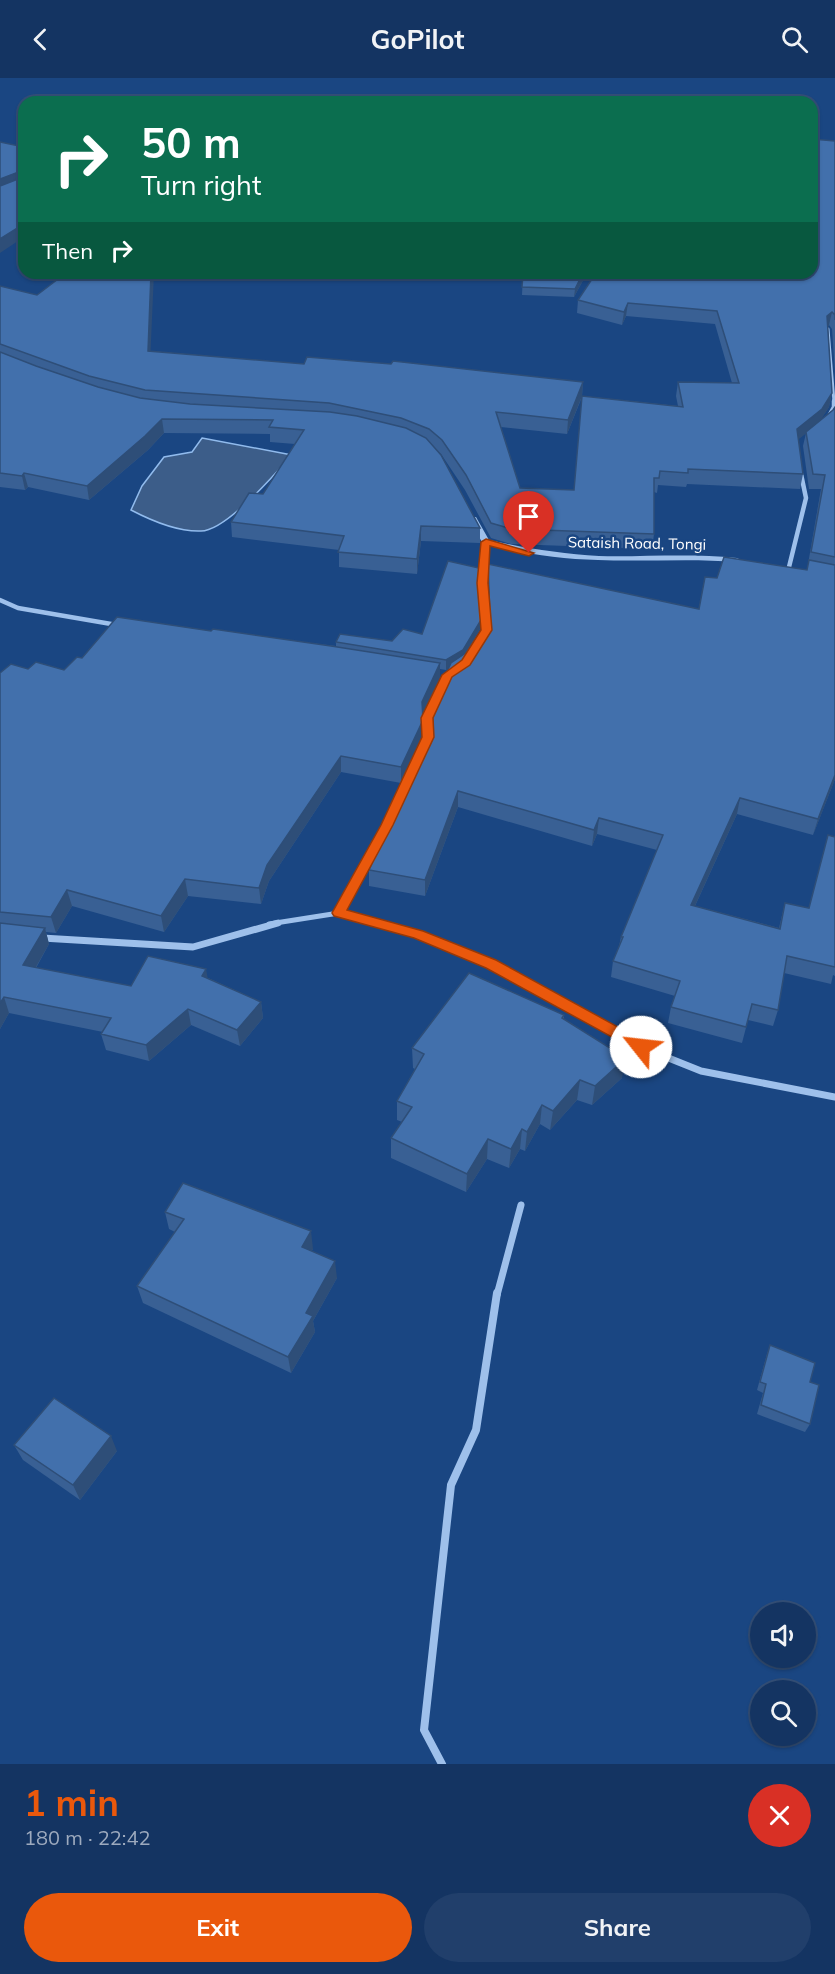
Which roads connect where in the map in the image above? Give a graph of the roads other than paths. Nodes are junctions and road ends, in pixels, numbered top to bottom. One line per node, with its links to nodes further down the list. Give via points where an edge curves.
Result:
1 (828, 329): 2 (street, via 834,407)
2 (826, 423)
3 (800, 470): 8 (street, via 806,498)
4 (470, 513): 5 (street)
5 (486, 542): 6 (street, Sataish Road, Tongi, via 529,553); 12 (street, via 486,630)
6 (746, 562)
7 (778, 566): 8 (street)
8 (789, 567): 9 (street)
9 (801, 570)
10 (0, 600): 11 (street, via 18,608)
11 (123, 626)
12 (481, 638)
13 (437, 697): 14 (street, via 427,718 428,737 387,825)
14 (339, 913): 15 (street, via 269,924 193,947); 16 (street, via 418,934 491,964 641,1047 701,1071)
15 (35, 938)
16 (835, 1097)
17 (521, 1204): 18 (street, via 498,1285 476,1430 451,1485 424,1730)
18 (442, 1764)

